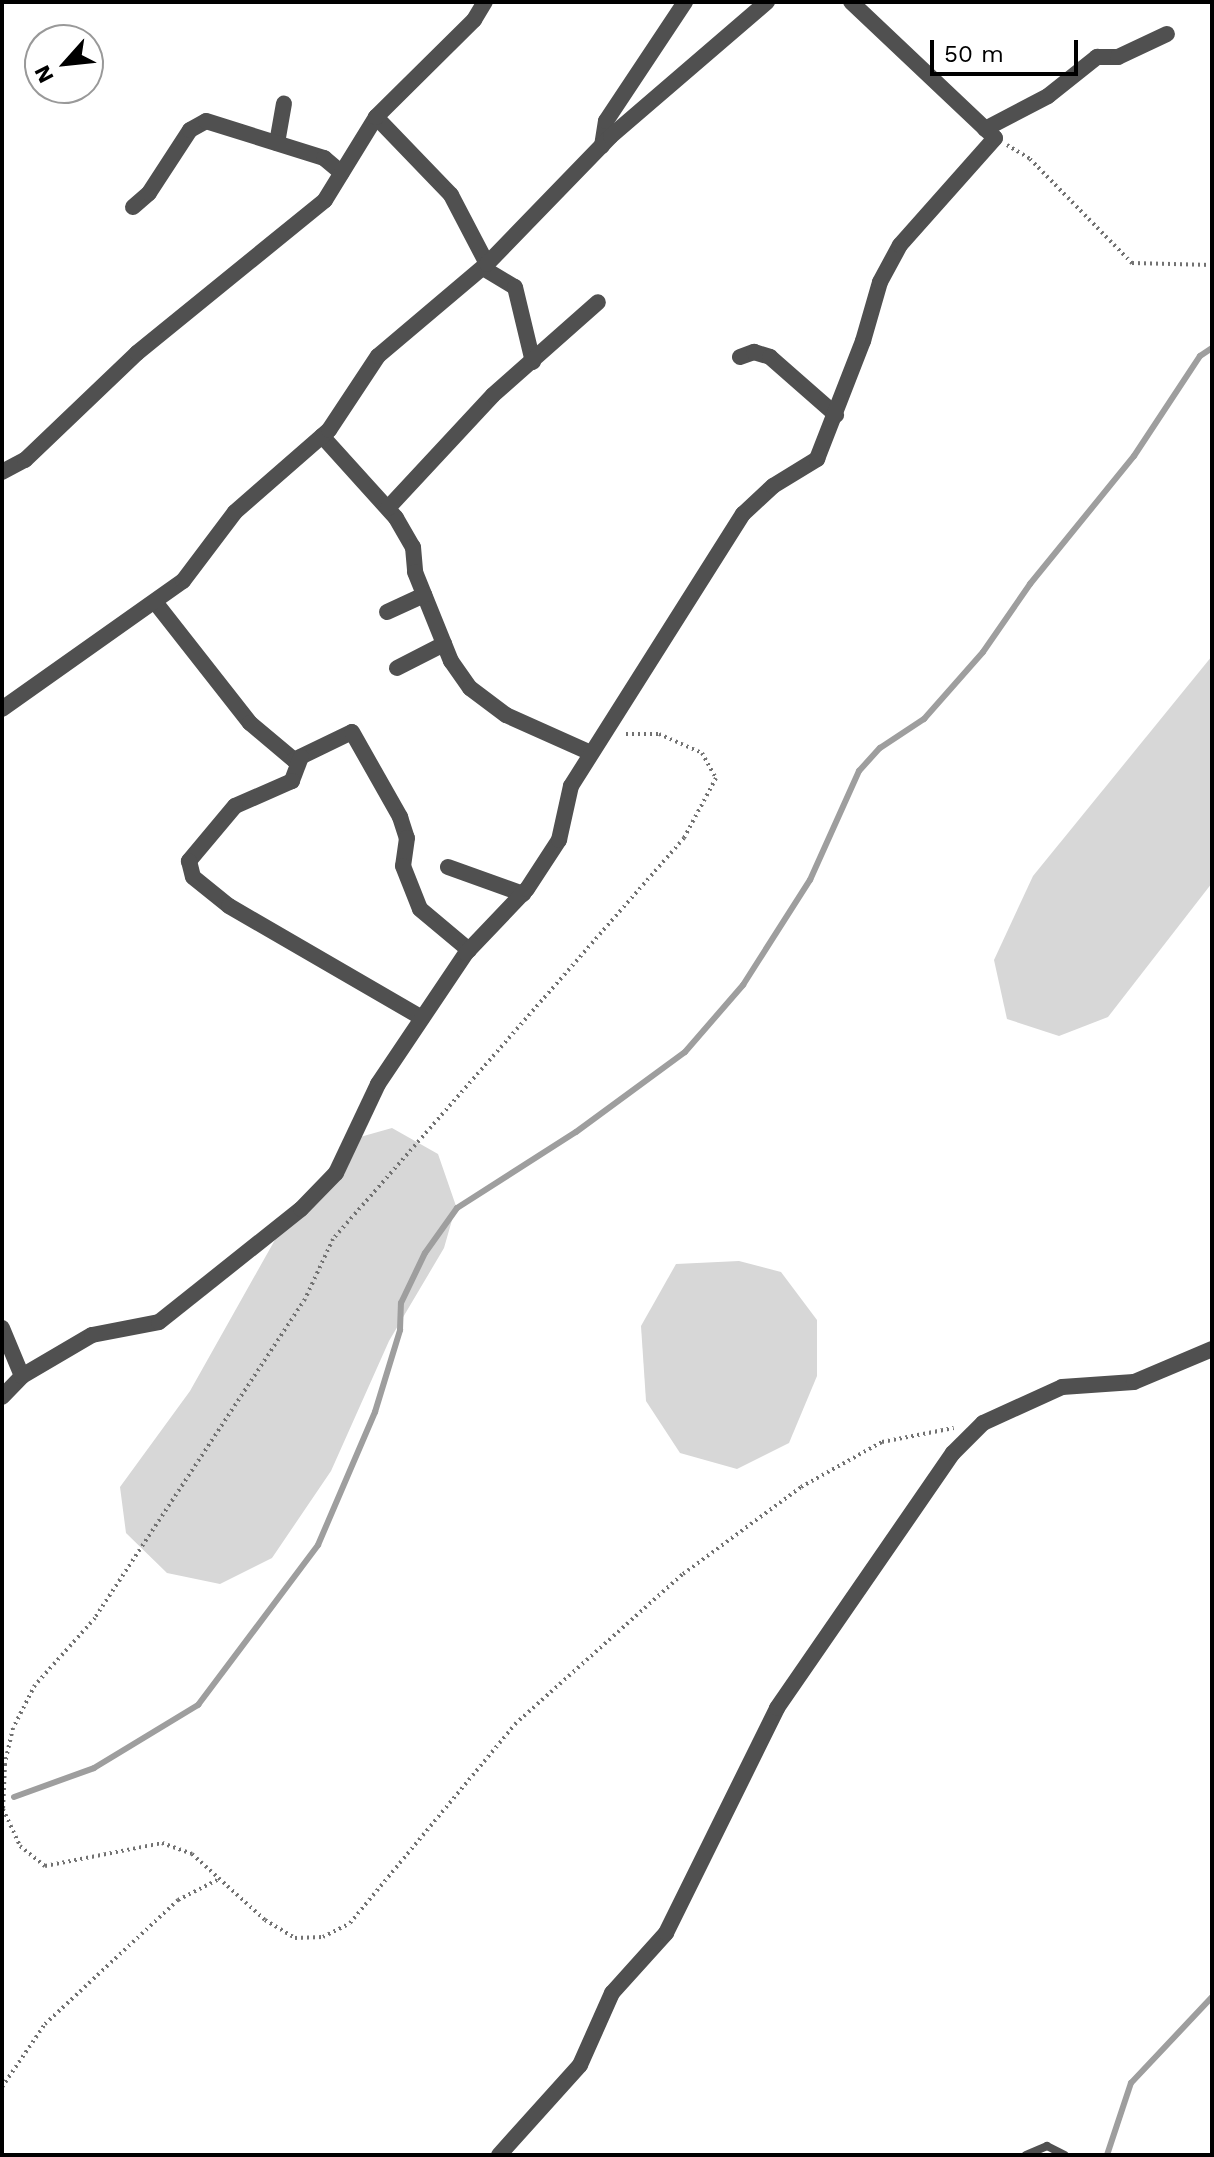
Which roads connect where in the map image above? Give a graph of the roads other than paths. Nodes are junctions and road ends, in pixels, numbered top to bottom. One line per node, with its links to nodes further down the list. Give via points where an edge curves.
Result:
1 (485, 2): 7 (street, via 474,20)
2 (685, 2): 10 (street, via 606,121)
3 (767, 2): 10 (street)
4 (851, 2): 8 (street)
5 (1167, 34): 8 (street, via 1118,57 1097,57)
6 (284, 104): 9 (street)
7 (376, 117): 11 (street); 13 (street, via 451,195)
8 (990, 133): 17 (street, via 900,245 880,282)
9 (277, 143): 11 (street, via 324,158); 12 (street, via 206,121 190,130 149,193)
10 (602, 146): 13 (street)
11 (342, 173): 19 (street, via 325,200 137,353 25,460)
12 (133, 207)
13 (485, 266): 16 (street, via 515,287); 18 (street, via 378,356)
14 (598, 302): 16 (street)
15 (740, 357): 17 (street, via 754,352 770,357)
16 (533, 362): 20 (street, via 493,395)
17 (836, 415): 27 (street, via 817,459 773,486 743,514)
18 (322, 436): 20 (street); 22 (street, via 235,512 183,581)
19 (2, 472)
20 (388, 508): 21 (street, via 413,547)
21 (424, 595): 23 (street); 24 (street)
22 (155, 602): 26 (street); 28 (street, via 250,723 294,760)
23 (387, 612)
24 (444, 644): 25 (street); 27 (street, via 470,688 506,715)
25 (397, 668)
26 (2, 709)
27 (591, 753): 30 (street, via 571,786 559,840)
28 (301, 757): 31 (street, via 352,732 400,817 407,838 403,866 420,909); 32 (street, via 292,781 235,806 189,861 193,877 229,906)
29 (448, 867): 30 (street)
30 (523, 894): 31 (street)
31 (469, 950): 32 (street)
32 (422, 1018): 35 (street, via 378,1084 336,1173 301,1209 159,1322 92,1335)
33 (2, 1328): 35 (street)
34 (1212, 1349): 37 (street, via 1134,1382 1062,1387 983,1423 953,1453 777,1708 666,1933 612,1993 580,2065)
35 (22, 1376): 36 (street)
36 (2, 1397)
37 (499, 2155)
38 (1026, 2155): 39 (lane, via 1047,2146)
39 (1065, 2155)

